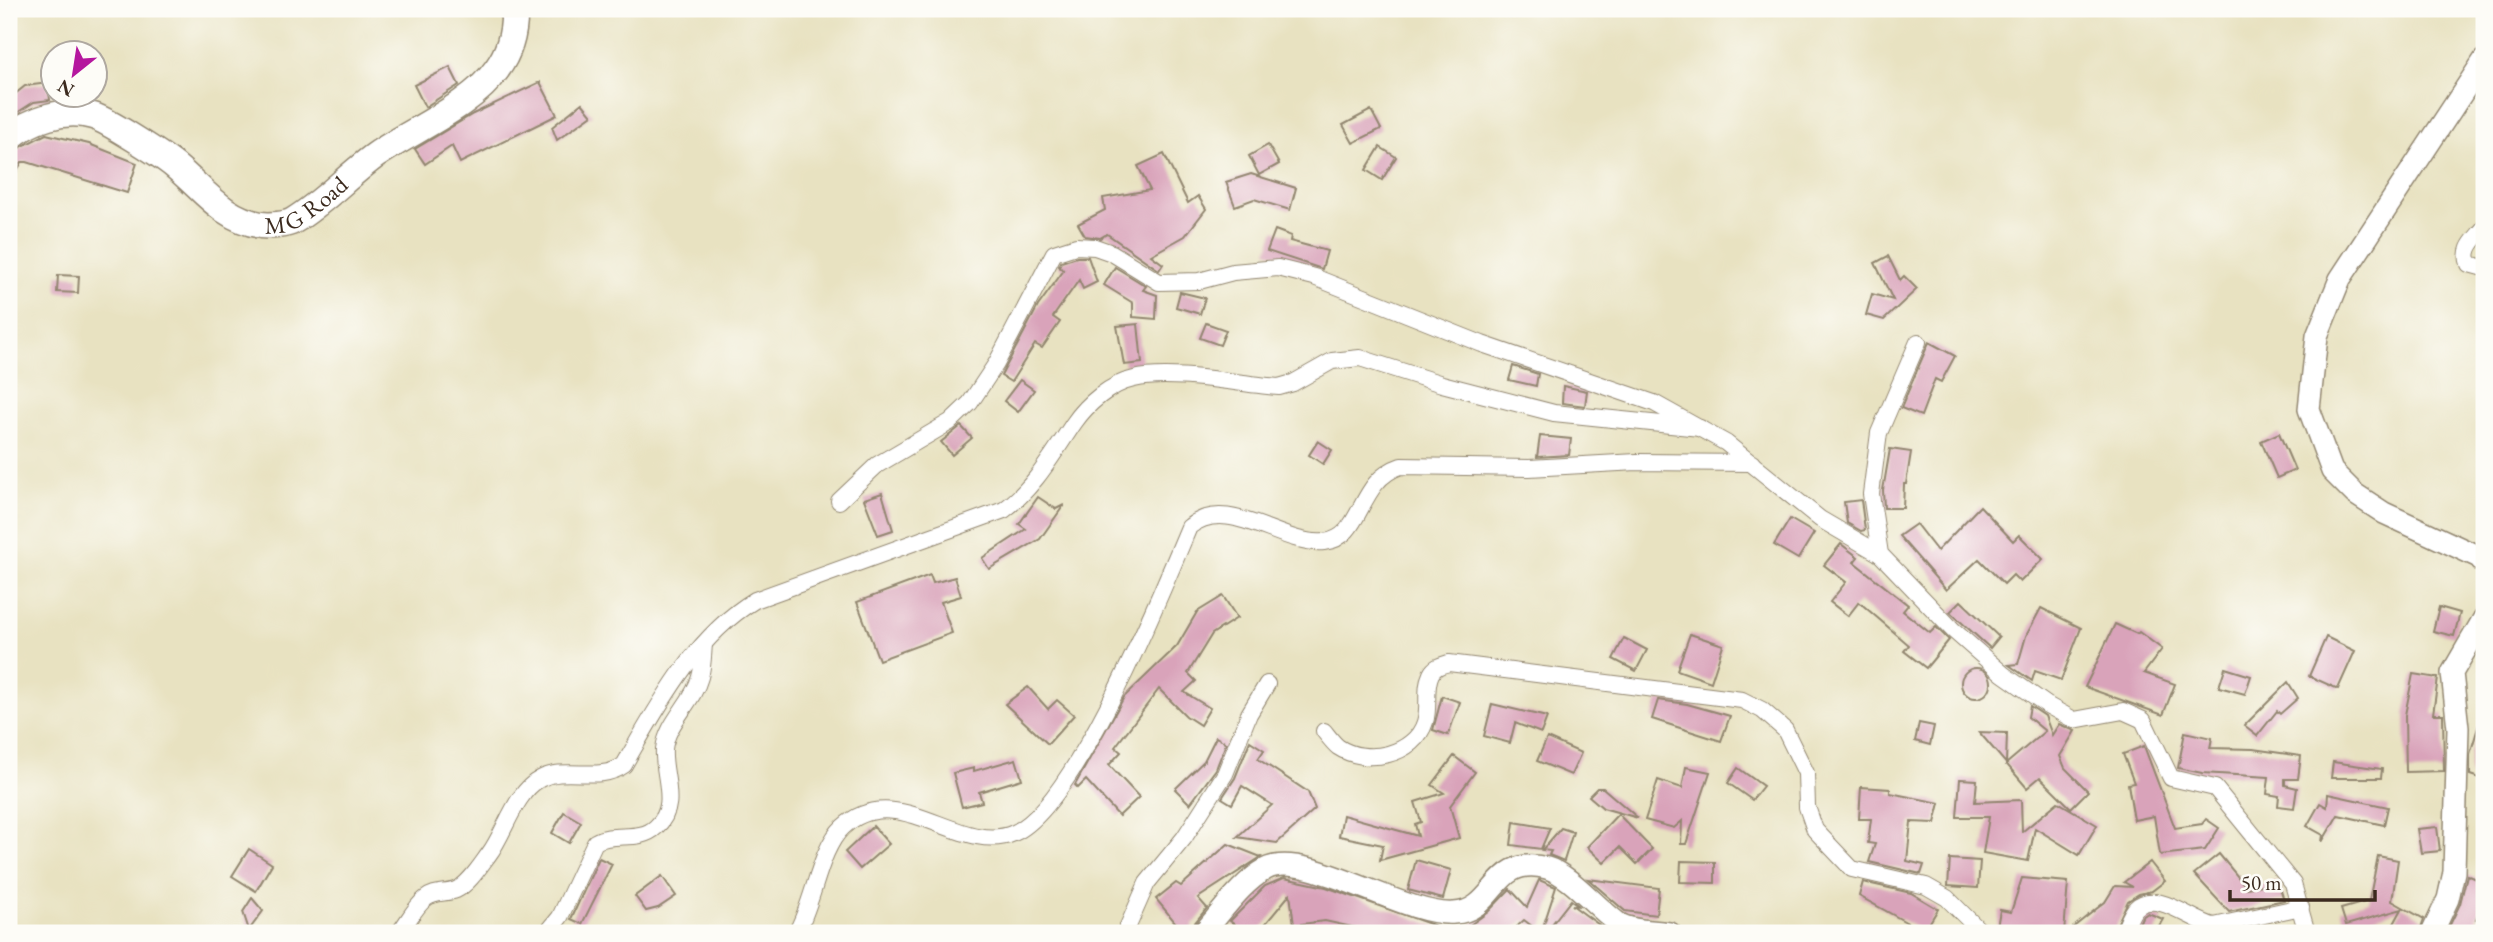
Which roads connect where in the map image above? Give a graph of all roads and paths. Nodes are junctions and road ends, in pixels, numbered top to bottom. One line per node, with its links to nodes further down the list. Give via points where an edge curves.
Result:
1 (514, 9): 3 (main road, MG Road, via 509,46 480,89 375,156 289,223 263,226 236,217 205,197 174,165 94,116 55,115 25,125)
2 (2484, 60): 11 (street, via 2340,279 2317,336 2309,409 2332,471 2355,494 2384,513 2479,557)
3 (9, 138)
4 (2484, 228): 5 (street, via 2466,256 2469,264)
5 (2484, 268)
6 (1918, 342): 10 (street, via 1879,433 1871,494)
7 (1700, 428): 8 (street); 9 (street, via 1625,391 1482,344 1314,277 1278,268 1199,281 1159,282 1112,253 1076,246 1054,253 996,364 970,403 950,422 877,465); 13 (street, via 1554,413 1360,358 1332,361 1279,387 1171,377 1134,379 1105,392 1079,416 1024,495 1004,510 755,600 733,613)
8 (1752, 463): 10 (street, via 1820,519); 19 (street, via 1401,466 1385,471 1349,529 1327,542 1312,542 1230,517 1197,520 1189,527 1133,658 1099,722 1032,823 998,839 982,839 921,815 885,811 860,816 843,827 829,846)
9 (839, 501)
10 (1880, 554): 16 (street, via 1953,630 2047,705 2074,720 2123,711 2143,720 2171,778 2215,788 2276,859 2293,884)
11 (2484, 564)
12 (2484, 618): 26 (street, via 2452,673 2458,728 2454,872 2448,899)
13 (704, 642): 17 (street, via 624,765 615,771 539,779 529,787 471,876 460,888 425,899); 18 (street, via 700,677 667,736 667,811 650,832 595,842 560,917)
14 (1266, 684): 20 (street, via 1225,774 1184,838 1147,883)
15 (1324, 731): 23 (street, via 1338,747 1356,754 1388,755 1407,747 1426,720 1432,673 1449,663 1742,700 1785,730 1806,773 1807,807 1815,830 1852,869 1926,886 1947,898)
16 (2301, 907): 24 (street, via 2214,926 2159,902 2146,902 2136,908); 25 (street)
17 (399, 933)
18 (547, 933)
19 (796, 933)
20 (1125, 933)
21 (1203, 933): 22 (street, via 1248,882 1270,867 1299,866 1402,903 1453,914 1477,905 1512,868 1527,864 1551,869 1620,924)
22 (1670, 933)
23 (1982, 933)
24 (2123, 933)
25 (2307, 933)
26 (2432, 933)

